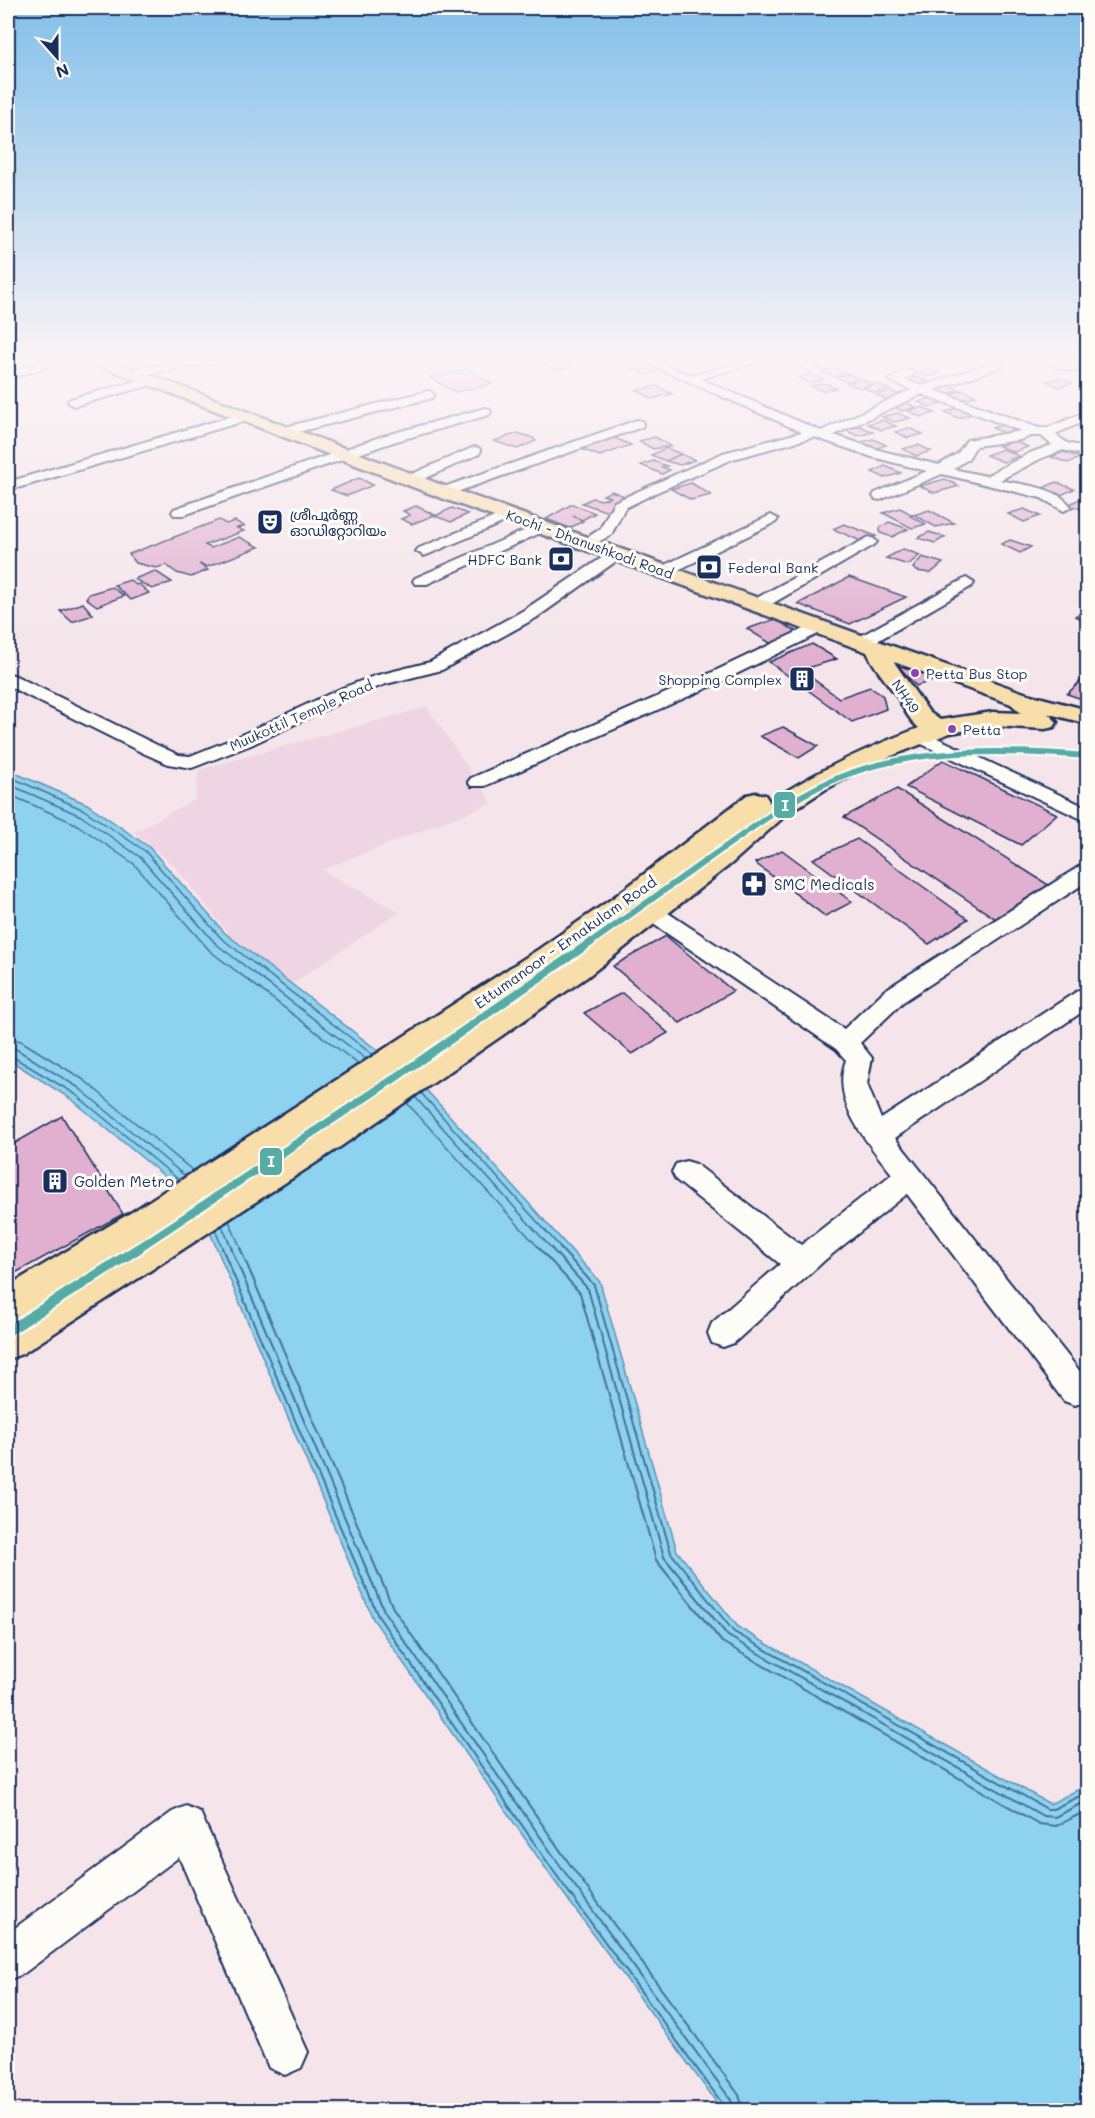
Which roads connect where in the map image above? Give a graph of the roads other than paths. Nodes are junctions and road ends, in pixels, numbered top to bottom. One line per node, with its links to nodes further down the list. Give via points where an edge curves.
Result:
1 (115, 455): 12 (street)
2 (345, 455): 10 (main road, Kochi - Dhanushkodi Road); 16 (street)
3 (466, 455): 10 (street)
4 (549, 455): 13 (street)
5 (733, 455): 21 (street, via 619,505 606,532)
6 (880, 455): 9 (street)
7 (964, 455): 9 (street)
8 (1038, 455): 11 (street)
9 (941, 470): 11 (street); 14 (street)
10 (410, 480): 13 (main road, Kochi - Dhanushkodi Road)
11 (986, 482): 15 (street, via 1046,495)
12 (16, 484)
13 (442, 492): 17 (main road, Kochi - Dhanushkodi Road)
14 (880, 496)
15 (1064, 507)
16 (180, 512)
17 (509, 515): 19 (main road, Kochi - Dhanushkodi Road); 22 (street)
18 (771, 519): 24 (street)
19 (542, 527): 21 (main road, Kochi - Dhanushkodi Road); 25 (street)
20 (869, 542): 27 (street)
21 (587, 543): 23 (main road, Kochi - Dhanushkodi Road)
22 (424, 551)
23 (617, 554): 24 (main road, Kochi - Dhanushkodi Road); 30 (street, Muukottil Temple Road, via 530,614 449,660 348,692 192,762 175,760 150,749)
24 (664, 571): 27 (main road, Kochi - Dhanushkodi Road)
25 (421, 581)
26 (966, 583): 29 (street)
27 (757, 605): 28 (main road, Kochi - Dhanushkodi Road)
28 (818, 627): 29 (main road, Kochi - Dhanushkodi Road); 36 (street, via 706,682)
29 (873, 650): 31 (main road, Kochi - Dhanushkodi Road); 34 (main road, NH49 / NH49)
30 (8, 679)
31 (1019, 699): 32 (main road, Ettumanoor - Ernakulam Road); 33 (main road); 34 (main road, Ettumanoor - Ernakulam Road)
32 (1088, 717)
33 (1045, 722): 34 (main road, via 993,719); 35 (main road)
34 (926, 727): 37 (street); 39 (main road, via 817,783 778,808); 40 (main road, Ettumanoor - Ernakulam Road, via 797,772 623,905)
35 (1088, 736)
36 (478, 782)
37 (1088, 816)
38 (1088, 871): 42 (street, via 894,996)
39 (651, 912): 40 (main road); 42 (street)
40 (563, 963): 47 (main road, Ettumanoor - Ernakulam Road, via 512,996 328,1137)
41 (1088, 996): 43 (street)
42 (846, 1042): 43 (street, via 859,1058 853,1072 854,1087 869,1124)
43 (878, 1135): 45 (street)
44 (686, 1172): 46 (street)
45 (910, 1176): 46 (street); 51 (street)
46 (801, 1263): 49 (street)
47 (101, 1266): 48 (main road); 50 (main road)
48 (8, 1307)
49 (723, 1333)
50 (8, 1341)
51 (1075, 1390)
52 (8, 1959): 53 (street, via 186,1826)
53 (285, 2052)

